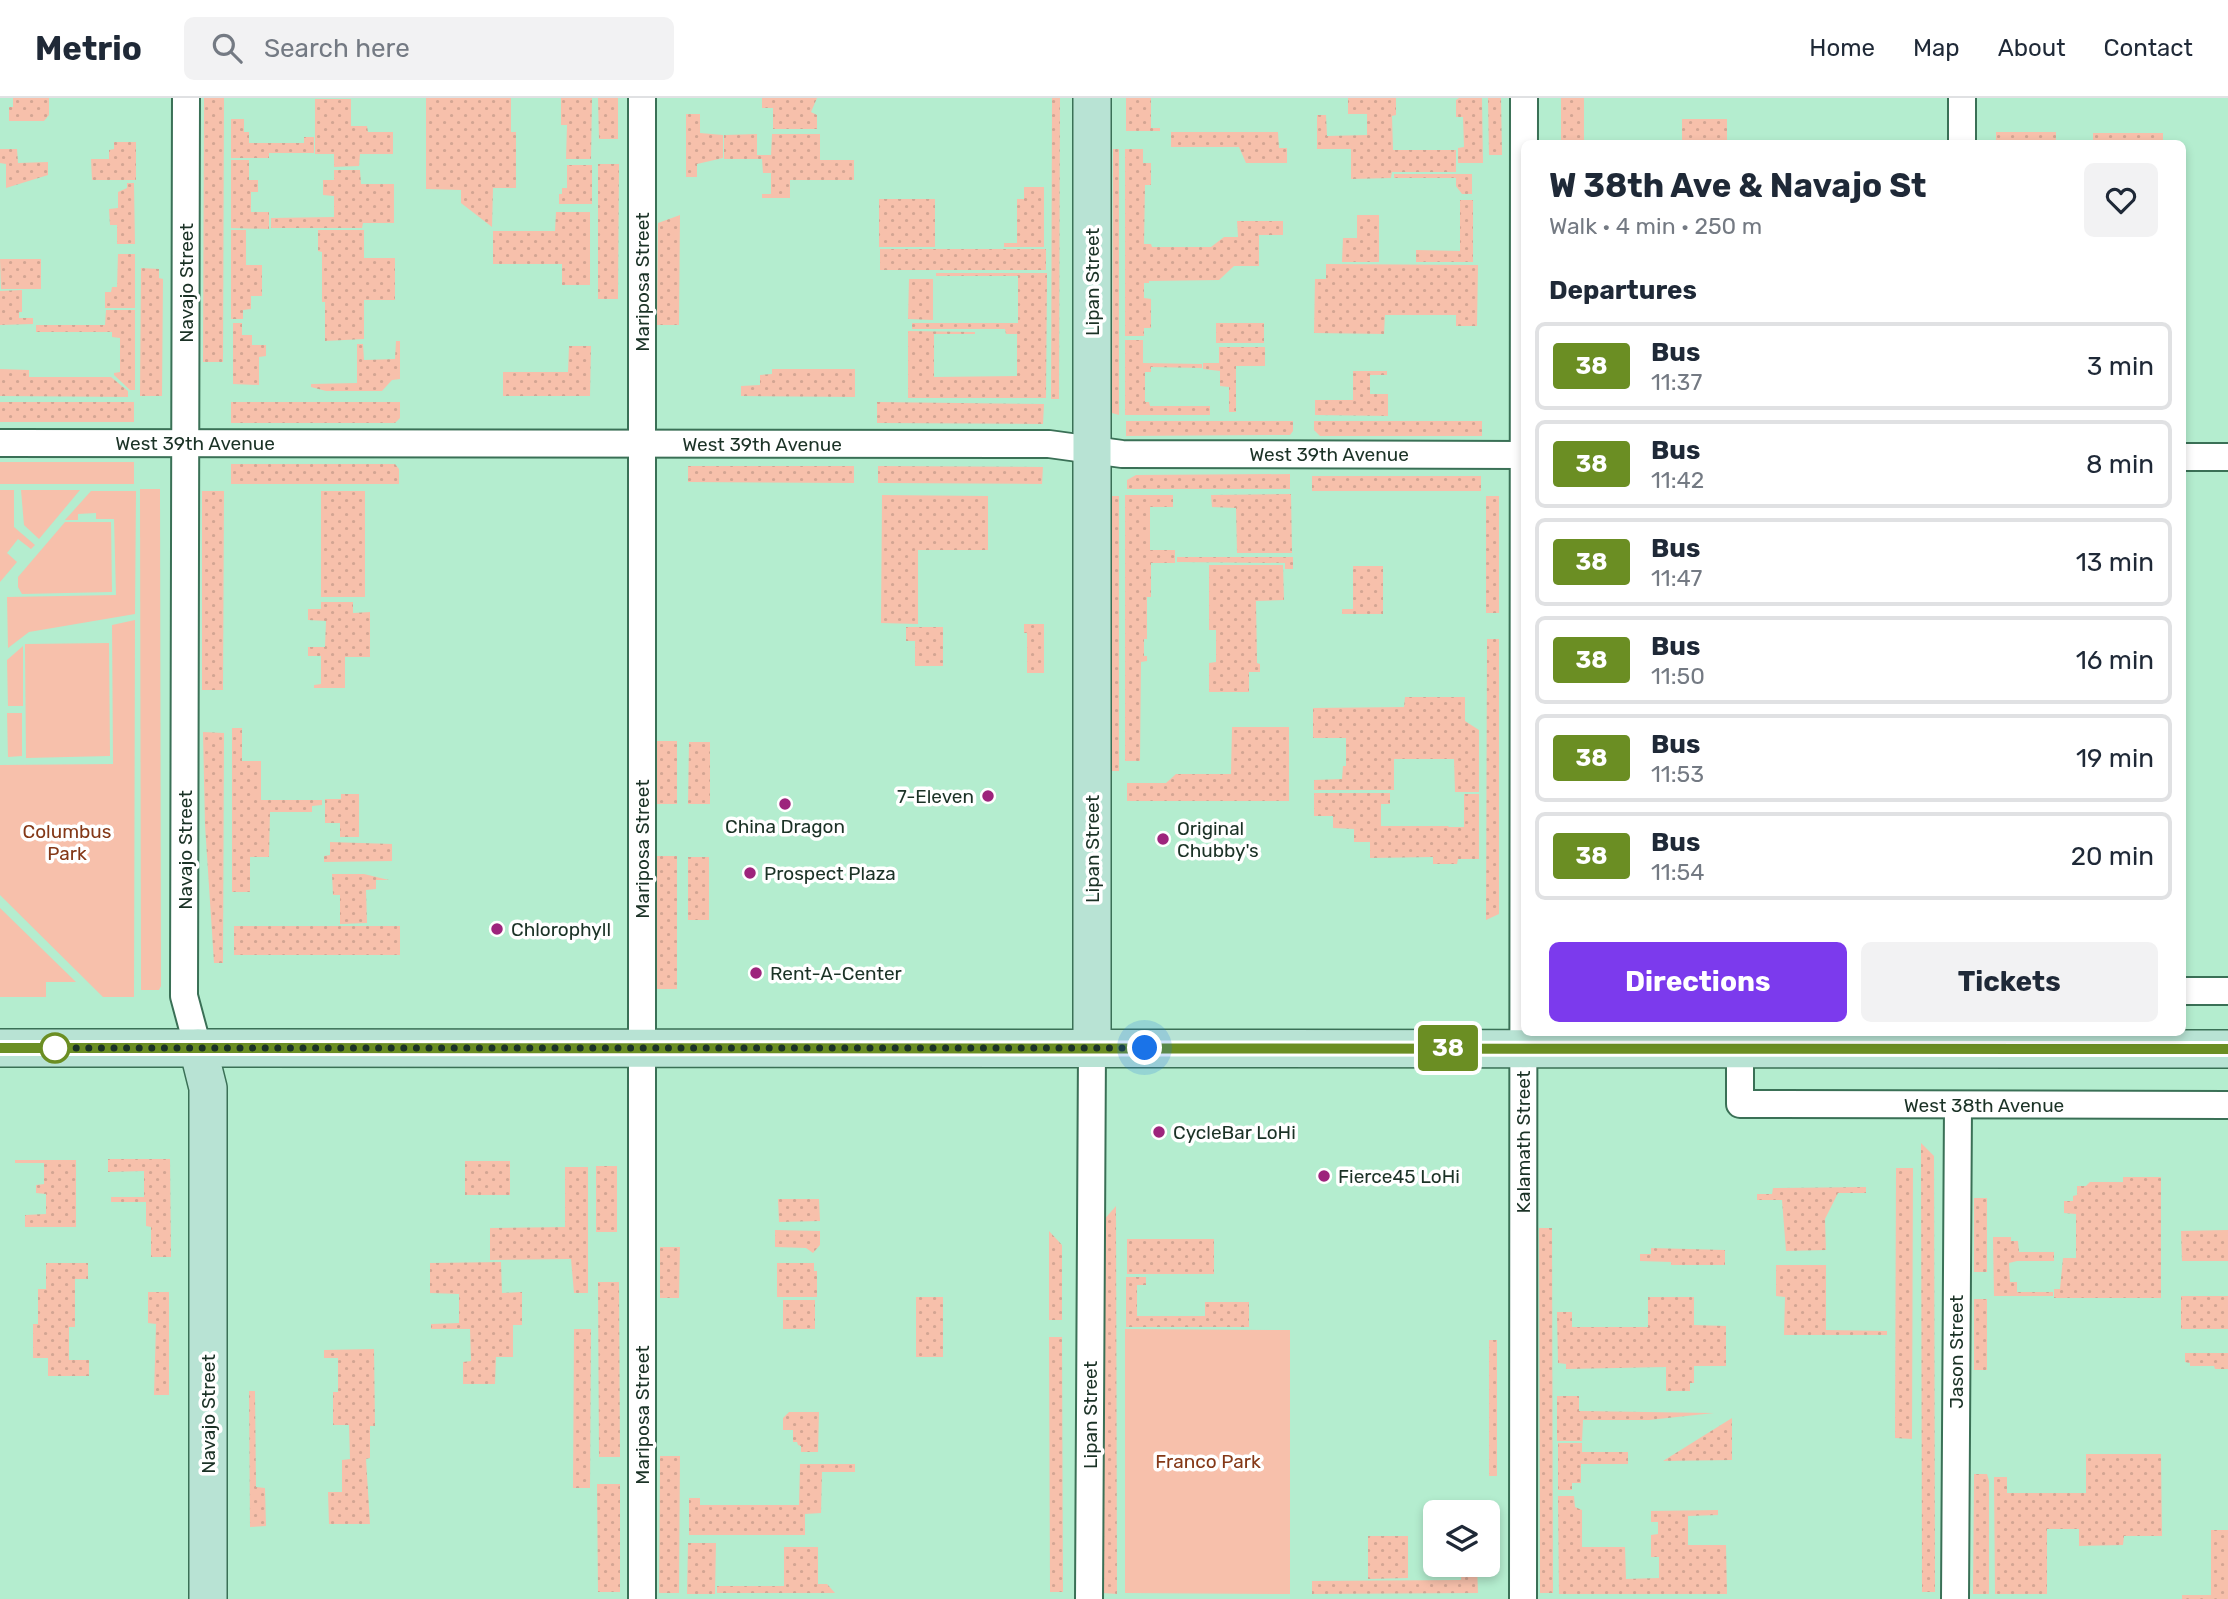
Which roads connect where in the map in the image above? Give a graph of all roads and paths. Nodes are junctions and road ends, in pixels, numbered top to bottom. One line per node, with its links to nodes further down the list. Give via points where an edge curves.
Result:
1 (186, 98): 9 (street, Navajo Street)
2 (642, 98): 10 (street, Mariposa Street)
3 (1092, 98): 11 (main road, Lipan Street)
4 (1524, 98): 6 (street, Kalamath Street)
5 (1962, 98): 7 (street)
6 (1524, 140)
7 (1962, 140)
8 (0, 443): 9 (street, West 39th Avenue)
9 (185, 443): 10 (street, West 39th Avenue); 19 (street, Navajo Street, via 184,996)
10 (642, 444): 11 (street, West 39th Avenue, via 1049,444); 20 (street, Mariposa Street)
11 (1093, 450): 12 (street, West 39th Avenue, via 1122,454); 21 (main road, Lipan Street)
12 (1521, 455)
13 (2186, 457): 14 (street)
14 (2228, 457)
15 (2186, 991): 16 (street)
16 (2228, 991)
17 (1523, 1036): 22 (street, Kalamath Street)
18 (0, 1048): 19 (main road)
19 (198, 1048): 20 (main road); 27 (main road, Navajo Street, via 208,1088)
20 (642, 1048): 21 (main road); 28 (street, Mariposa Street)
21 (1092, 1048): 22 (main road); 29 (street, Lipan Street)
22 (1523, 1048): 23 (main road); 30 (street, Kalamath Street)
23 (1740, 1048): 24 (main road); 25 (street, West 38th Avenue, via 1740,1104)
24 (2228, 1049)
25 (1958, 1105): 26 (street, West 38th Avenue); 31 (street, Jason Street)
26 (2228, 1105)
27 (208, 1599)
28 (642, 1599)
29 (1089, 1599)
30 (1523, 1599)
31 (1955, 1599)

